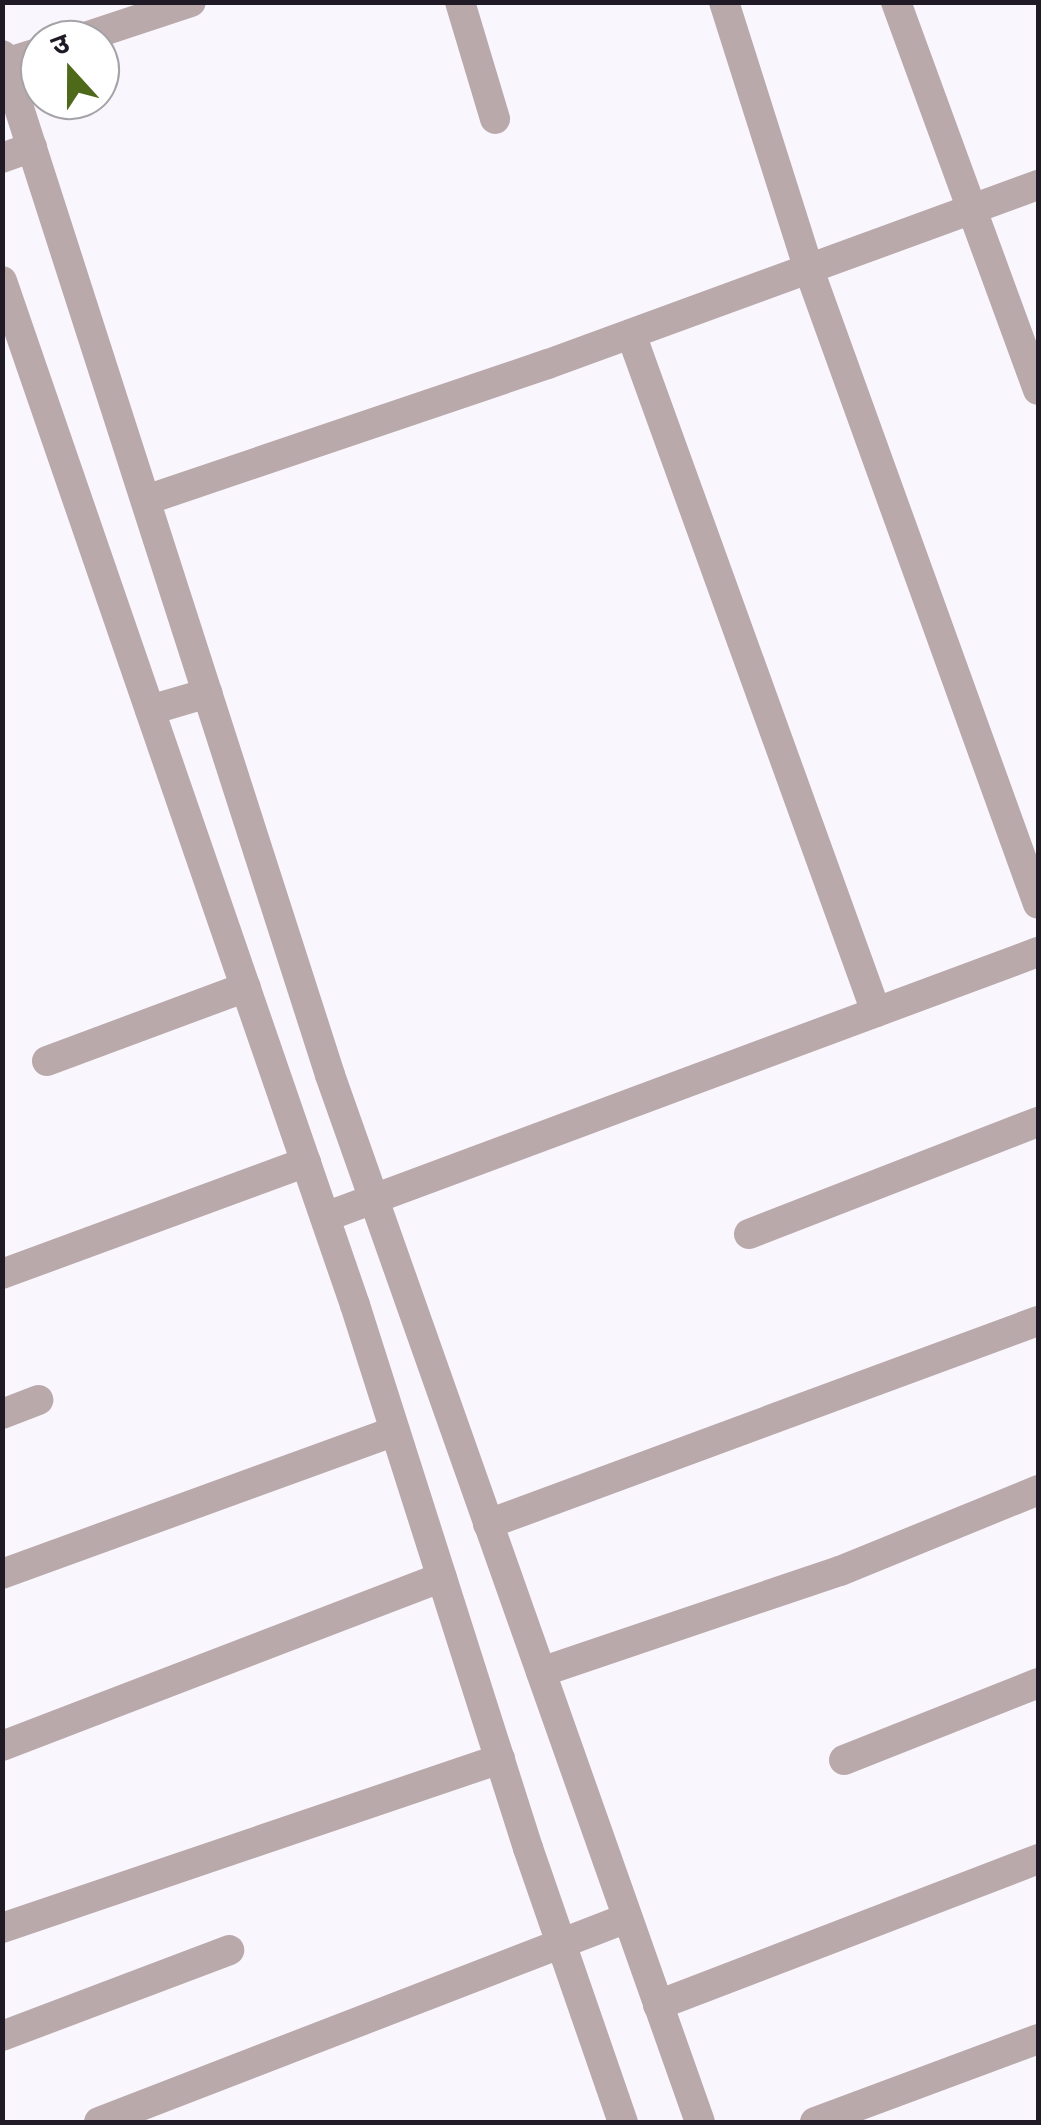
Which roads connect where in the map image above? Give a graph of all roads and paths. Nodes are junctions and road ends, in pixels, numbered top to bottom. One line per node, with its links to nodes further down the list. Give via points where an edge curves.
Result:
1 (190, 2): 5 (street)
2 (460, 2): 7 (street)
3 (724, 2): 12 (street)
4 (896, 2): 11 (street)
5 (120, 25)
6 (4, 59): 8 (street)
7 (495, 120)
8 (32, 147): 9 (street); 16 (street)
9 (2, 158)
10 (1038, 185): 11 (street)
11 (970, 207): 12 (street); 15 (street)
12 (808, 267): 14 (street); 19 (street)
13 (2, 281): 18 (street)
14 (630, 334): 16 (street); 22 (street)
15 (1038, 390)
16 (146, 500): 17 (street)
17 (208, 694): 18 (street); 26 (street)
18 (150, 710): 21 (street)
19 (1038, 904)
20 (1038, 952): 22 (street)
21 (246, 987): 23 (street); 25 (street)
22 (876, 1012): 26 (street)
23 (48, 1060)
24 (1038, 1122): 28 (street)
25 (306, 1162): 27 (street); 29 (street)
26 (375, 1202): 27 (street); 35 (street)
27 (325, 1217): 33 (street)
28 (748, 1234)
29 (2, 1274)
30 (1038, 1321): 35 (street)
31 (38, 1400): 32 (street)
32 (2, 1414)
33 (395, 1432): 36 (street); 37 (street)
34 (1038, 1490): 38 (street, via 840,1571)
35 (488, 1524): 38 (street)
36 (2, 1574)
37 (442, 1577): 40 (street); 41 (street)
38 (541, 1672): 44 (street)
39 (1038, 1683): 42 (street)
40 (2, 1746)
41 (500, 1759): 45 (street); 46 (street)
42 (844, 1760)
43 (1038, 1859): 48 (street)
44 (627, 1918): 46 (street); 48 (street)
45 (2, 1928)
46 (561, 1943): 51 (street); 52 (street)
47 (229, 1950): 49 (street)
48 (658, 2005): 53 (street)
49 (2, 2036)
50 (1038, 2039): 54 (street)
51 (99, 2122)
52 (623, 2122)
53 (700, 2122)
54 (815, 2122)

